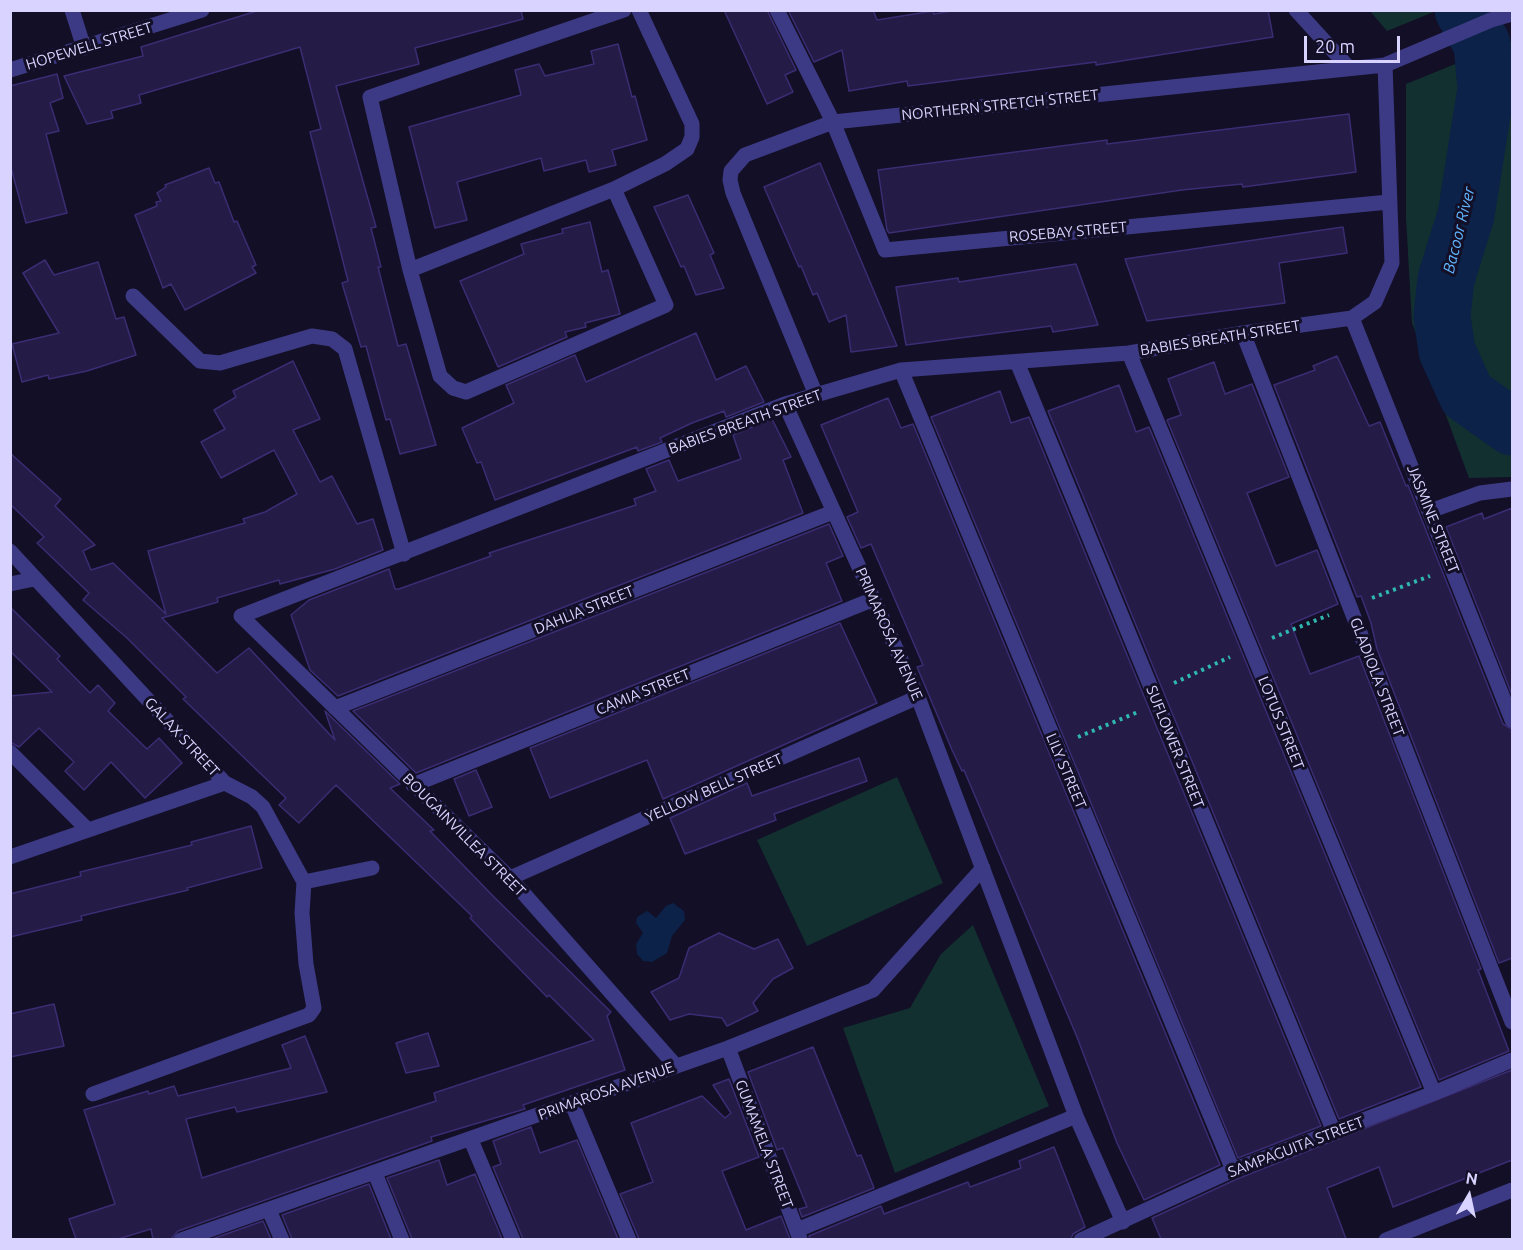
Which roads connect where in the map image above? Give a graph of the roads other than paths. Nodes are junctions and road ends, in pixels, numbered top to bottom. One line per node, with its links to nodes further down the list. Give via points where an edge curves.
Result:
1 (72, 10): 8 (street)
2 (202, 10): 8 (street, HOPEWELL STREET)
3 (624, 10): 15 (street, via 370,97)
4 (639, 10): 13 (street, via 692,124 692,136 687,149 677,157)
5 (777, 10): 12 (street)
6 (1296, 10): 10 (street)
7 (1512, 14): 9 (street, NORTHERN STRETCH STREET)
8 (84, 48): 11 (street, HOPEWELL STREET)
9 (1385, 65): 10 (street, NORTHERN STRETCH STREET); 14 (street)
10 (1349, 68): 12 (street, NORTHERN STRETCH STREET)
11 (10, 70)
12 (833, 122): 14 (street, ROSEBAY STREET, via 885,250); 22 (street, NORTHERN STRETCH STREET, via 745,155 737,162 730,180)
13 (614, 189): 15 (street); 15 (street, via 666,305 466,392 453,388 440,376)
14 (1389, 202): 17 (street, BABIES BREATH STREET, via 1392,263 1375,302)
15 (410, 270)
16 (133, 296): 28 (street, via 200,361 220,363 312,336 332,339 345,349)
17 (1352, 318): 18 (street, BABIES BREATH STREET); 25 (street, JASMINE STREET)
18 (1243, 333): 19 (street, BABIES BREATH STREET); 45 (street, GLADIOLA STREET)
19 (1129, 353): 20 (street, BABIES BREATH STREET); 49 (street, LOTUS STREET)
20 (1017, 362): 21 (street, BABIES BREATH STREET); 53 (street, SUFLOWER STREET)
21 (901, 370): 22 (street, BABIES BREATH STREET); 55 (street, LILY STREET)
22 (816, 395): 23 (street, BABIES BREATH STREET)
23 (785, 404): 26 (street, PRIMAROSA AVENUE); 28 (street, BABIES BREATH STREET)
24 (1512, 489): 25 (street, via 1480,493)
25 (1430, 511): 35 (street, JASMINE STREET)
26 (833, 512): 31 (street, PRIMAROSA AVENUE); 34 (street, DAHLIA STREET)
27 (10, 551): 29 (street, GALAX STREET)
28 (404, 554): 32 (street, BABIES BREATH STREET)
29 (34, 579): 30 (street); 37 (street, GALAX STREET)
30 (10, 584)
31 (874, 599): 33 (street, PRIMAROSA AVENUE); 38 (street, CAMIA STREET)
32 (241, 616): 34 (street, BOUGAINVILLEA STREET)
33 (918, 697): 42 (street, PRIMAROSA AVENUE); 43 (street, YELLOW BELL STREET)
34 (335, 708): 38 (street, BOUGAINVILLEA STREET)
35 (1512, 720)
36 (10, 752): 39 (street)
37 (225, 783): 39 (street, GALAX STREET); 44 (street, via 263,807)
38 (413, 785): 43 (street, BOUGAINVILLEA STREET)
39 (88, 830): 40 (street, GALAX STREET)
40 (10, 857)
41 (372, 868): 44 (street)
42 (983, 868): 46 (street, PRIMAROSA AVENUE, via 873,990); 52 (street, PRIMAROSA AVENUE)
43 (510, 878): 48 (street, BOUGAINVILLEA STREET)
44 (304, 882): 50 (street, via 306,964 314,1008 309,1016)
45 (1512, 1022)
46 (729, 1048): 48 (street, PRIMAROSA AVENUE); 60 (street, GUMAMELA STREET)
47 (1512, 1059): 49 (street, SAMPAGUITA STREET)
48 (675, 1065): 51 (street, PRIMAROSA AVENUE)
49 (1434, 1093): 53 (street, SAMPAGUITA STREET)
50 (93, 1094)
51 (572, 1104): 54 (street, PRIMAROSA AVENUE); 65 (street)
52 (1076, 1116): 59 (street, PRIMAROSA AVENUE); 60 (street)
53 (1334, 1132): 55 (street, SAMPAGUITA STREET)
54 (471, 1140): 56 (street, PRIMAROSA AVENUE); 64 (street)
55 (1233, 1170): 59 (street, SAMPAGUITA STREET)
56 (375, 1173): 58 (street, PRIMAROSA AVENUE); 63 (street)
57 (1512, 1190): 67 (street)
58 (269, 1210): 61 (street, PRIMAROSA AVENUE); 62 (street)
59 (1123, 1222): 66 (street, SAMPAGUITA STREET)
60 (799, 1235)
61 (181, 1239)
62 (282, 1239)
63 (402, 1239)
64 (513, 1239)
65 (629, 1239)
66 (1081, 1239)
67 (1386, 1239)

